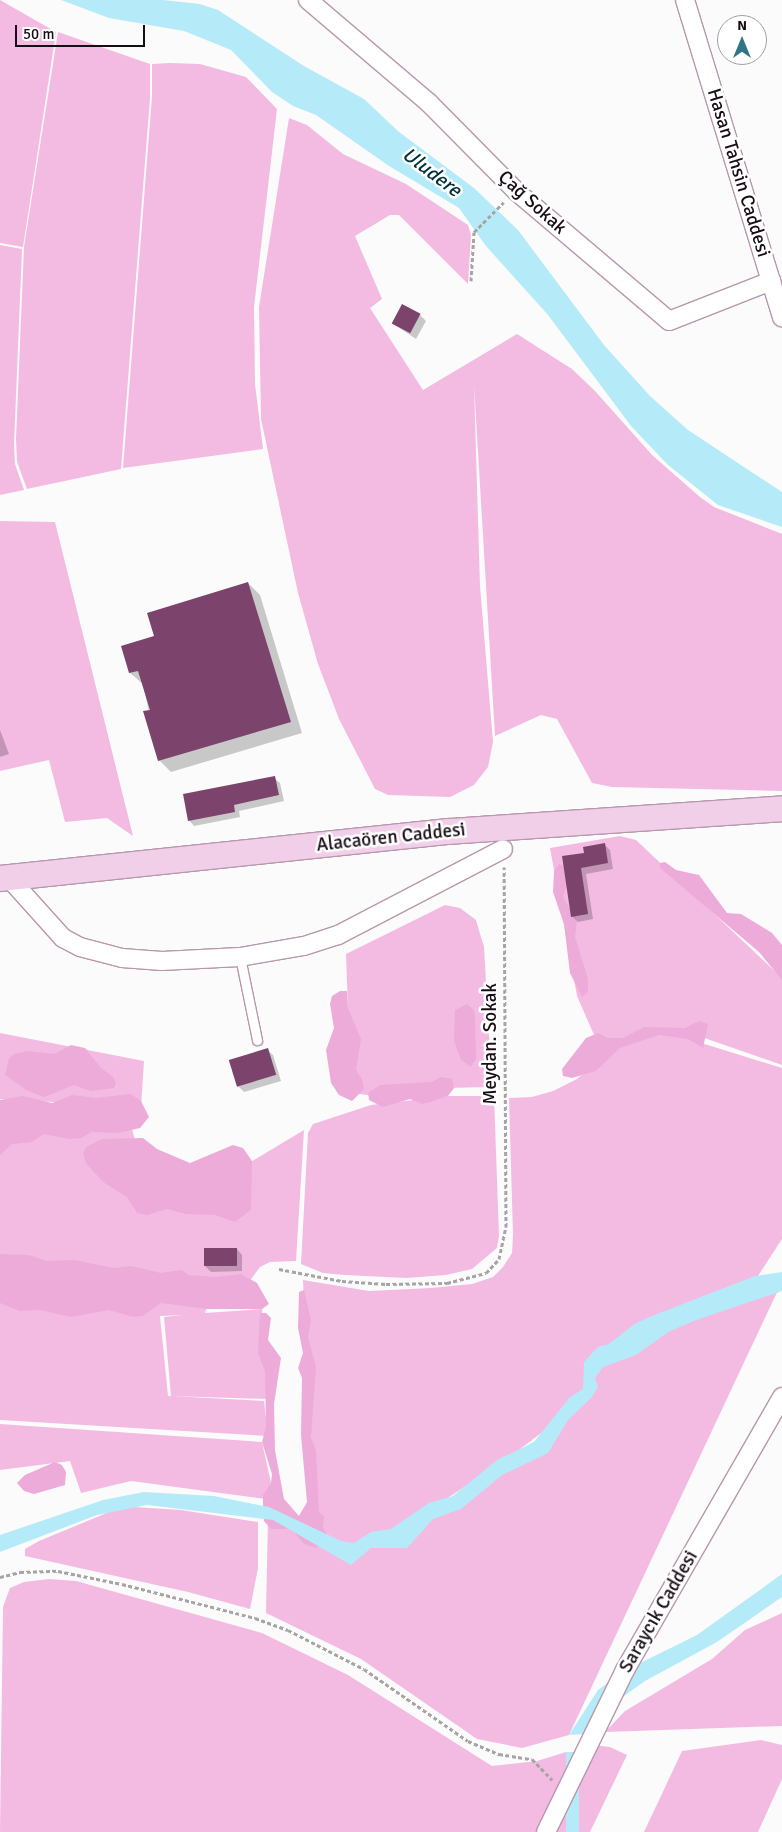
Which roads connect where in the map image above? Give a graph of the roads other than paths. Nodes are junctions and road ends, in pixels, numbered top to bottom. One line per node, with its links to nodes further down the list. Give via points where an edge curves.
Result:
1 (685, 0): 3 (street, Hasan Tahsin Caddesi)
2 (312, 4): 3 (street, Çağ Sokak, via 430,103 516,192 669,321)
3 (771, 282): 4 (street, Hasan Tahsin Caddesi)
4 (782, 318)
5 (782, 808): 7 (street, Alacaören Caddesi, via 448,831)
6 (504, 849): 8 (street, via 338,934 304,946)
7 (4, 878): 8 (street, via 62,938 80,948 122,958 162,961)
8 (240, 957): 9 (lane)
9 (257, 1040)
10 (782, 1397): 11 (street, Saraycık Caddesi, via 625,1670)
11 (546, 1832)

